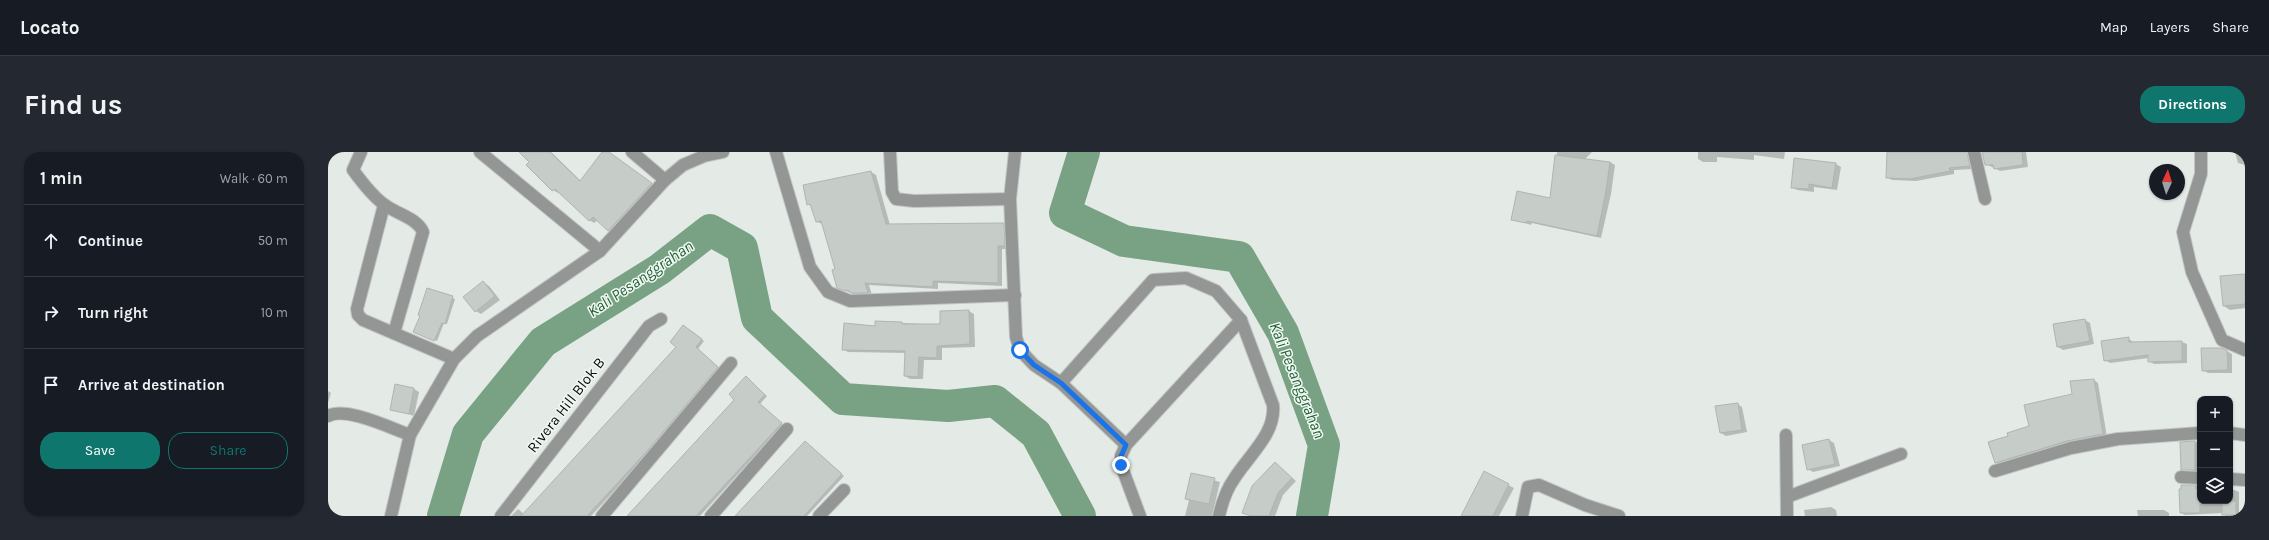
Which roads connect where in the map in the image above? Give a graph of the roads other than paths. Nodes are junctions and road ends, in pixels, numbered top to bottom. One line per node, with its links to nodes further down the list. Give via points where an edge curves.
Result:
1 (361, 152): 13 (street, via 354,170)
2 (480, 152): 14 (street)
3 (632, 152): 10 (street)
4 (723, 152): 10 (street, via 704,156 683,165)
5 (776, 152): 15 (street, via 810,267 828,292 850,301)
6 (890, 152): 11 (street, via 892,192 896,199)
7 (1015, 152): 11 (street)
8 (1974, 152): 12 (street)
9 (2201, 152): 19 (street, via 2201,174 2183,232 2192,272 2222,340)
10 (666, 180): 14 (street)
11 (1010, 199): 15 (street)
12 (1985, 199)
13 (384, 205): 18 (street, via 420,225 423,232); 18 (street, via 357,309 363,320)
14 (600, 251): 20 (street, via 477,336)
15 (1015, 295): 22 (street, via 1016,337 1020,350 1034,365)
16 (661, 319): 40 (street, Rivera Hill Blok B, via 649,326)
17 (1241, 320): 22 (street, via 1216,291 1186,278 1153,280); 30 (street); 45 (street, via 1273,405 1274,415 1271,427 1233,479 1222,501)
18 (394, 333): 20 (street)
19 (2245, 350)
20 (454, 359): 27 (street)
21 (731, 364): 41 (street)
22 (1061, 383): 30 (street)
23 (328, 416): 27 (street, via 334,413 355,416)
24 (787, 429): 42 (street)
25 (2197, 433): 32 (street, via 2118,439 2071,448)
26 (2233, 433): 29 (street)
27 (410, 434): 39 (street)
28 (1786, 435): 38 (street)
29 (2245, 435)
30 (1126, 445): 44 (street, via 1121,456 1121,465)
31 (1901, 454): 38 (street)
32 (1995, 471)
33 (2181, 477): 34 (street)
34 (2197, 478)
35 (2233, 479): 36 (street)
36 (2245, 480)
37 (844, 490): 43 (street)
38 (1787, 497): 48 (street)
39 (391, 516)
40 (501, 516)
41 (602, 516)
42 (711, 516)
43 (819, 516)
44 (1140, 516)
45 (1219, 516)
46 (1522, 516): 47 (street, via 1528,488 1532,485 1542,486 1585,505)
47 (1619, 516)
48 (1786, 516)

